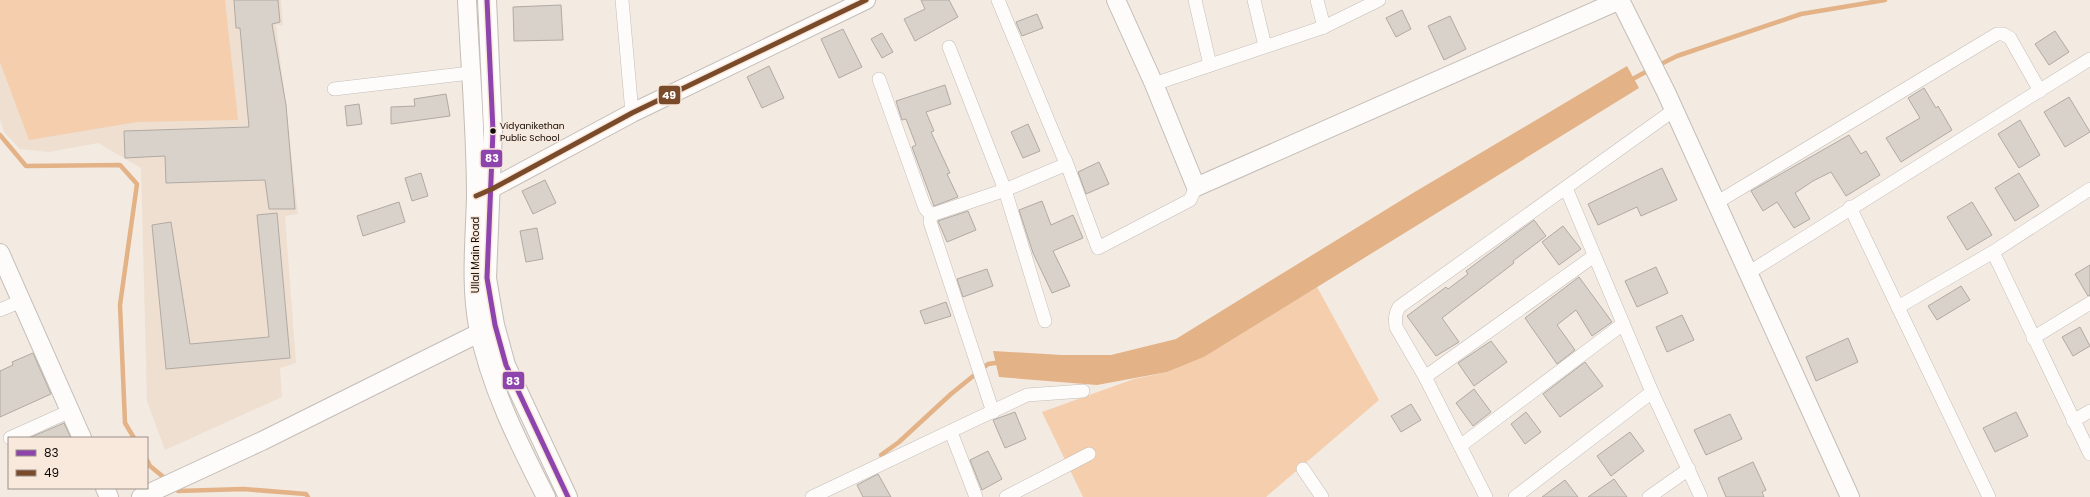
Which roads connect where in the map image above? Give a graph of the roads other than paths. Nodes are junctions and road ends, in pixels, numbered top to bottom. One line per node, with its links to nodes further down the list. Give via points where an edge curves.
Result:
1 (467, 0): 17 (street, Ullal Main Road)
2 (487, 0): 29 (street, Ullal Main Road, via 493,131)
3 (622, 0): 23 (street)
4 (866, 0): 23 (street)
5 (998, 0): 24 (street)
6 (1116, 0): 19 (street)
7 (1195, 0): 16 (street)
8 (1254, 0): 13 (street)
9 (1317, 0): 12 (street)
10 (1379, 0): 12 (street)
11 (1620, 0): 22 (street); 25 (street)
12 (1324, 27): 13 (street)
13 (1265, 46): 16 (street)
14 (949, 47): 28 (street)
15 (2090, 59): 21 (street)
16 (1210, 64): 19 (street)
17 (470, 74): 20 (street); 29 (street, Ullal Main Road)
18 (879, 79): 32 (street, via 925,208)
19 (1154, 84): 25 (street)
20 (334, 89)
21 (2040, 90): 30 (street, via 2010,38 1997,34); 31 (street)
22 (1674, 110): 26 (street); 30 (street)
23 (632, 113): 29 (street)
24 (1065, 159): 25 (street, via 1098,248 1190,200); 28 (street, via 1062,166)
25 (1196, 187)
26 (1566, 188): 35 (street); 45 (street, via 1399,307 1395,316 1396,327)
27 (2090, 189): 33 (street)
28 (1005, 190): 32 (street); 41 (street)
29 (484, 192): 43 (street, Ullal Main Road)
30 (1716, 203): 36 (street)
31 (1850, 208): 36 (street); 39 (street)
32 (931, 215): 50 (street, via 930,222)
33 (1993, 252): 39 (street); 44 (street)
34 (0, 253): 37 (street)
35 (1594, 256): 42 (street); 45 (street)
36 (1748, 273): 71 (street)
37 (21, 301): 40 (street); 48 (street)
38 (2090, 303): 44 (street)
39 (1898, 307): 72 (street)
40 (0, 310)
41 (1046, 321)
42 (1623, 324): 47 (street); 55 (street)
43 (487, 329): 60 (street); 61 (street, Ullal Main Road, via 488,367 508,420); 62 (street, Ullal Main Road)
44 (2033, 338): 51 (street)
45 (1425, 377): 55 (street)
46 (1083, 391): 50 (street, via 1026,395)
47 (1652, 392): 59 (street); 68 (street)
48 (70, 411): 53 (street); 54 (street)
49 (2090, 411): 51 (street)
50 (992, 412): 52 (street)
51 (2073, 421): 57 (street)
52 (951, 432): 63 (street); 64 (street)
53 (11, 437)
54 (82, 437)
55 (1460, 446): 67 (street)
56 (1089, 454): 65 (street)
57 (2090, 454)
58 (1302, 469): 66 (street)
59 (1689, 469): 69 (street); 70 (street)
60 (141, 497)
61 (546, 497)
62 (568, 497)
63 (812, 497)
64 (976, 497)
65 (1006, 497)
66 (1322, 497)
67 (1486, 497)
68 (1515, 497)
69 (1649, 497)
70 (1701, 497)
71 (1850, 497)
72 (1989, 497)

